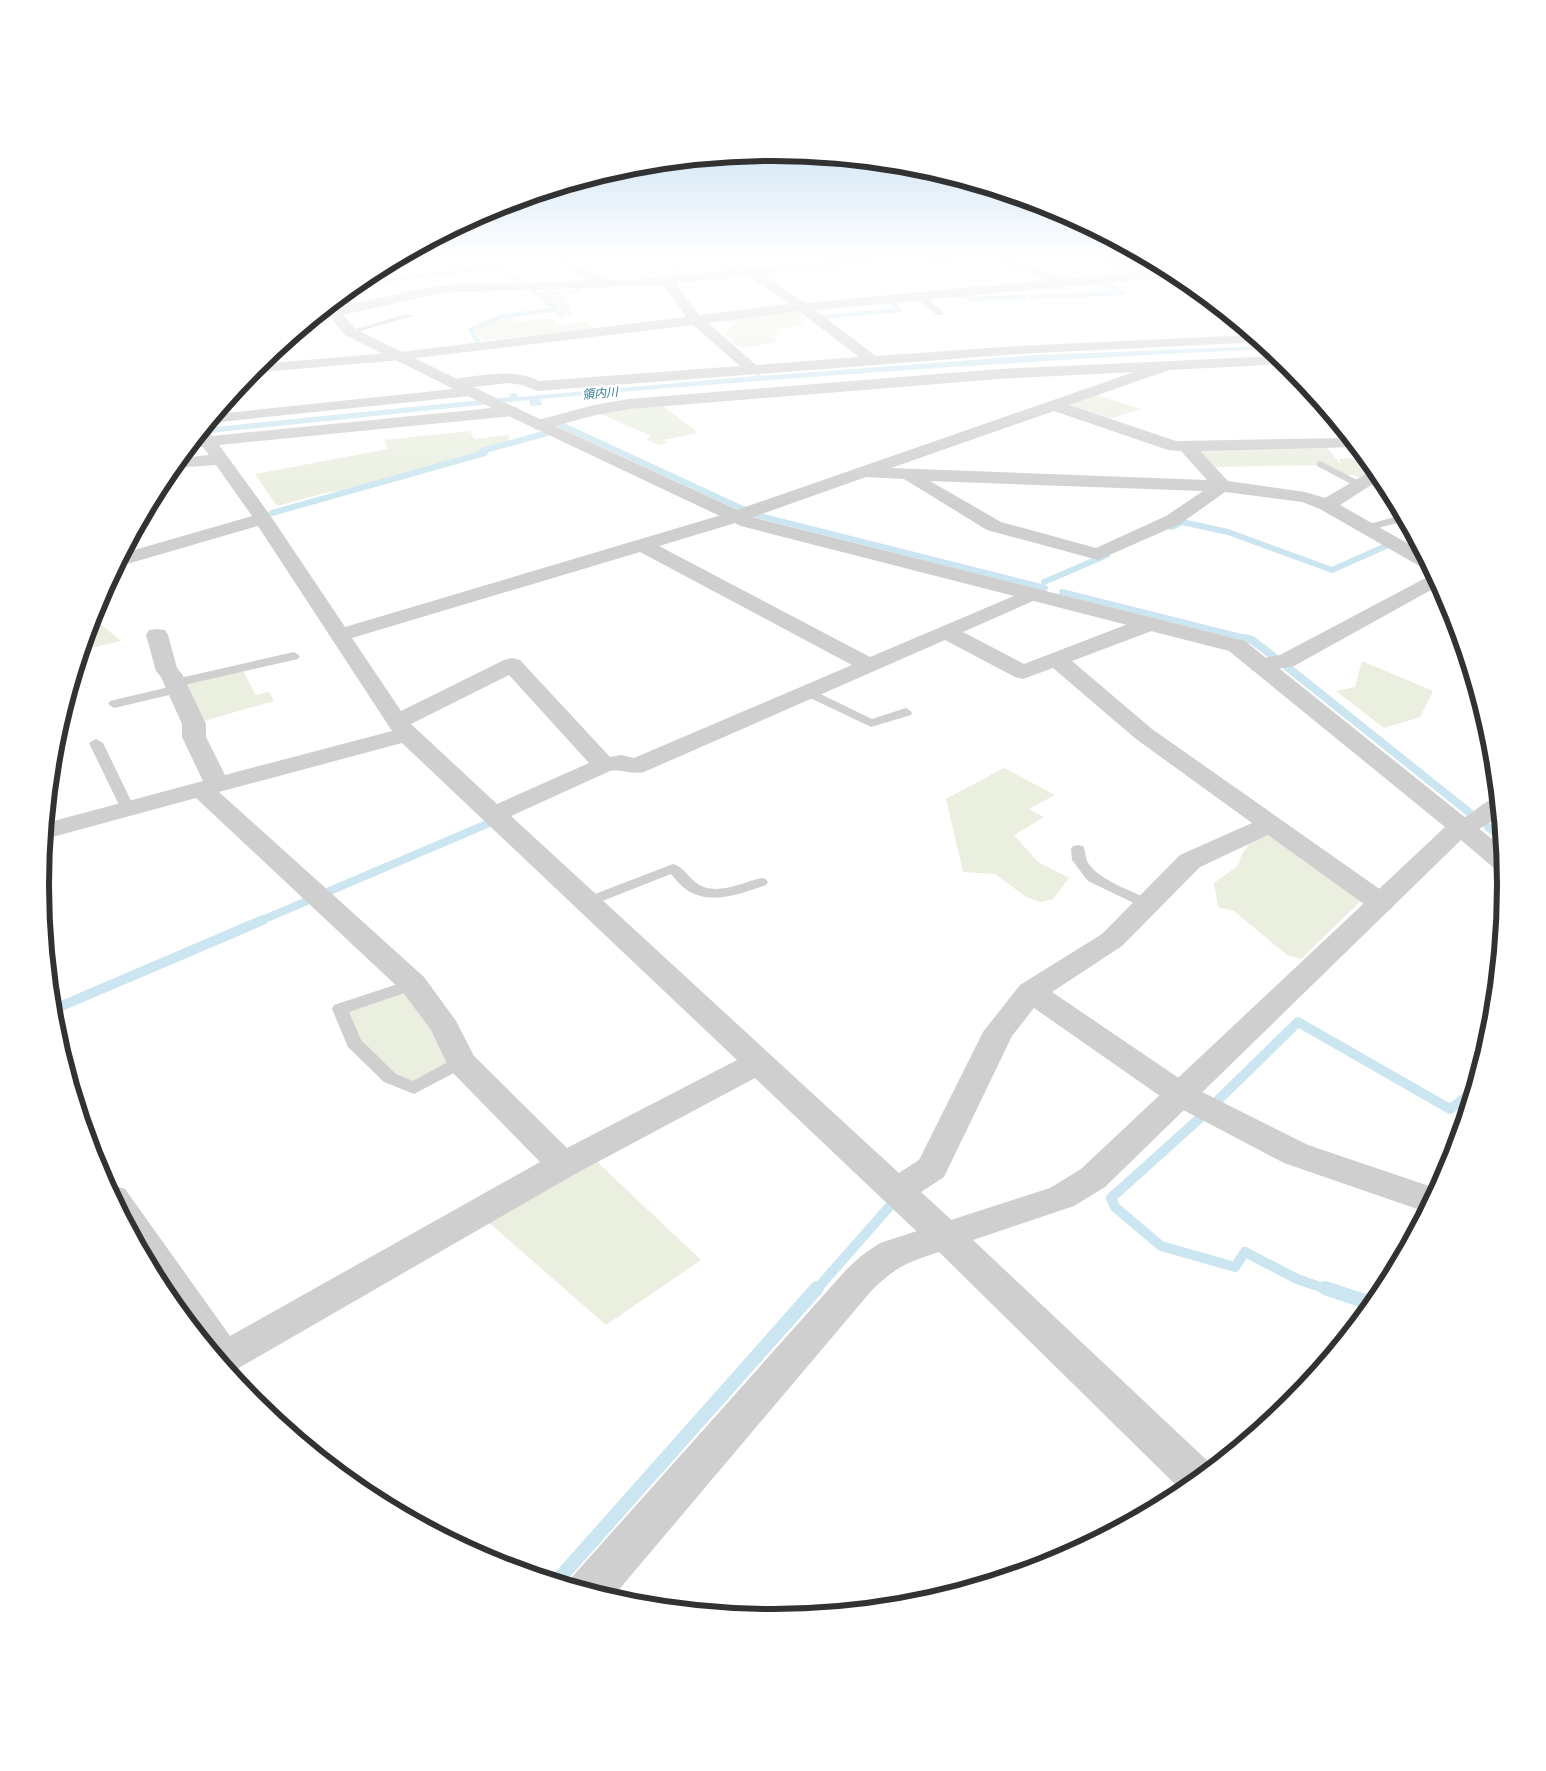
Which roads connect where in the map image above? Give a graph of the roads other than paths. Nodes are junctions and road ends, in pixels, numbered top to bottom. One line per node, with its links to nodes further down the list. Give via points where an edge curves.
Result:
1 (370, 342): 6 (street)
2 (514, 342): 6 (street)
3 (721, 342): 11 (street)
4 (847, 342): 7 (street)
5 (1178, 342): 7 (street)
6 (400, 356): 10 (street); 12 (street)
7 (872, 360): 11 (street)
8 (1272, 361): 9 (street)
9 (1166, 366): 14 (street); 17 (street, via 1000,374 629,404)
10 (266, 368)
11 (752, 369): 12 (street, via 537,386 512,378)
12 (455, 384): 13 (street)
13 (474, 393): 15 (street); 16 (street)
14 (1053, 405): 21 (street, via 1174,446); 25 (street)
15 (510, 410): 17 (street); 18 (street)
16 (220, 418)
17 (540, 425): 31 (street)
18 (204, 438)
19 (203, 439): 22 (street)
20 (1346, 443): 21 (street)
21 (1186, 446): 29 (street)
22 (220, 459): 23 (street); 32 (street)
23 (185, 463)
24 (1320, 464): 28 (lane)
25 (861, 473): 26 (street); 31 (street)
26 (909, 476): 29 (street); 29 (street, via 994,526 1098,554 1174,520)
27 (1371, 478): 28 (street)
28 (1360, 485): 30 (street)
29 (1222, 486): 30 (street, via 1304,497)
30 (1327, 505): 34 (street)
31 (735, 517): 35 (street); 39 (street)
32 (263, 519): 37 (street); 43 (street)
33 (1398, 520): 34 (lane)
34 (1366, 528): 36 (street)
35 (642, 545): 43 (street); 46 (street)
36 (1418, 556)
37 (127, 558)
38 (1430, 582): 47 (street, via 1286,660)
39 (1033, 594): 40 (street); 41 (street)
40 (1149, 624): 45 (street); 47 (street, via 1237,646)
41 (946, 632): 45 (street, via 1023,672); 46 (street)
42 (157, 634): 48 (street, via 167,671)
43 (340, 635): 52 (street)
44 (294, 656): 48 (lane)
45 (1056, 659): 59 (street, via 1144,734)
46 (869, 665): 49 (street)
47 (1260, 665): 60 (street)
48 (177, 686): 50 (lane); 55 (street, via 194,724 194,737)
49 (808, 692): 51 (lane, via 871,723); 54 (street, via 635,767 621,762)
50 (114, 704)
51 (906, 712)
52 (402, 728): 54 (street, via 512,665); 55 (street); 58 (street)
53 (96, 743): 56 (lane)
54 (604, 764): 58 (street)
55 (210, 787): 56 (street); 68 (street)
56 (128, 809): 61 (street)
57 (1493, 809): 60 (street)
58 (494, 815): 65 (street)
59 (1270, 824): 66 (street); 67 (street, via 1190,861)
60 (1460, 827): 63 (street); 66 (street)
61 (51, 828)
62 (1078, 849): 67 (lane, via 1079,860 1092,878)
63 (1496, 856)
64 (762, 882): 65 (lane, via 738,890 713,893 695,889 673,868)
65 (587, 902): 71 (street)
66 (1381, 903): 72 (street)
67 (1146, 904): 69 (street, via 1112,940)
68 (413, 984): 70 (street, via 445,1028); 70 (lane, via 340,1009 354,1043 390,1078 414,1088)
69 (1031, 992): 72 (street); 74 (street, via 998,1032 932,1168)
70 (461, 1062): 73 (street)
71 (759, 1062): 73 (street); 74 (street)
72 (1181, 1094): 75 (street, via 1296,1154); 76 (street, via 1079,1188 1062,1197)
73 (563, 1165): 79 (street)
74 (897, 1191): 76 (street)
75 (1426, 1199)
76 (945, 1236): 80 (street); 81 (street, via 893,1253 859,1280)
77 (143, 1243): 78 (street)
78 (205, 1334)
79 (224, 1359)
80 (1194, 1475)
81 (593, 1587)

